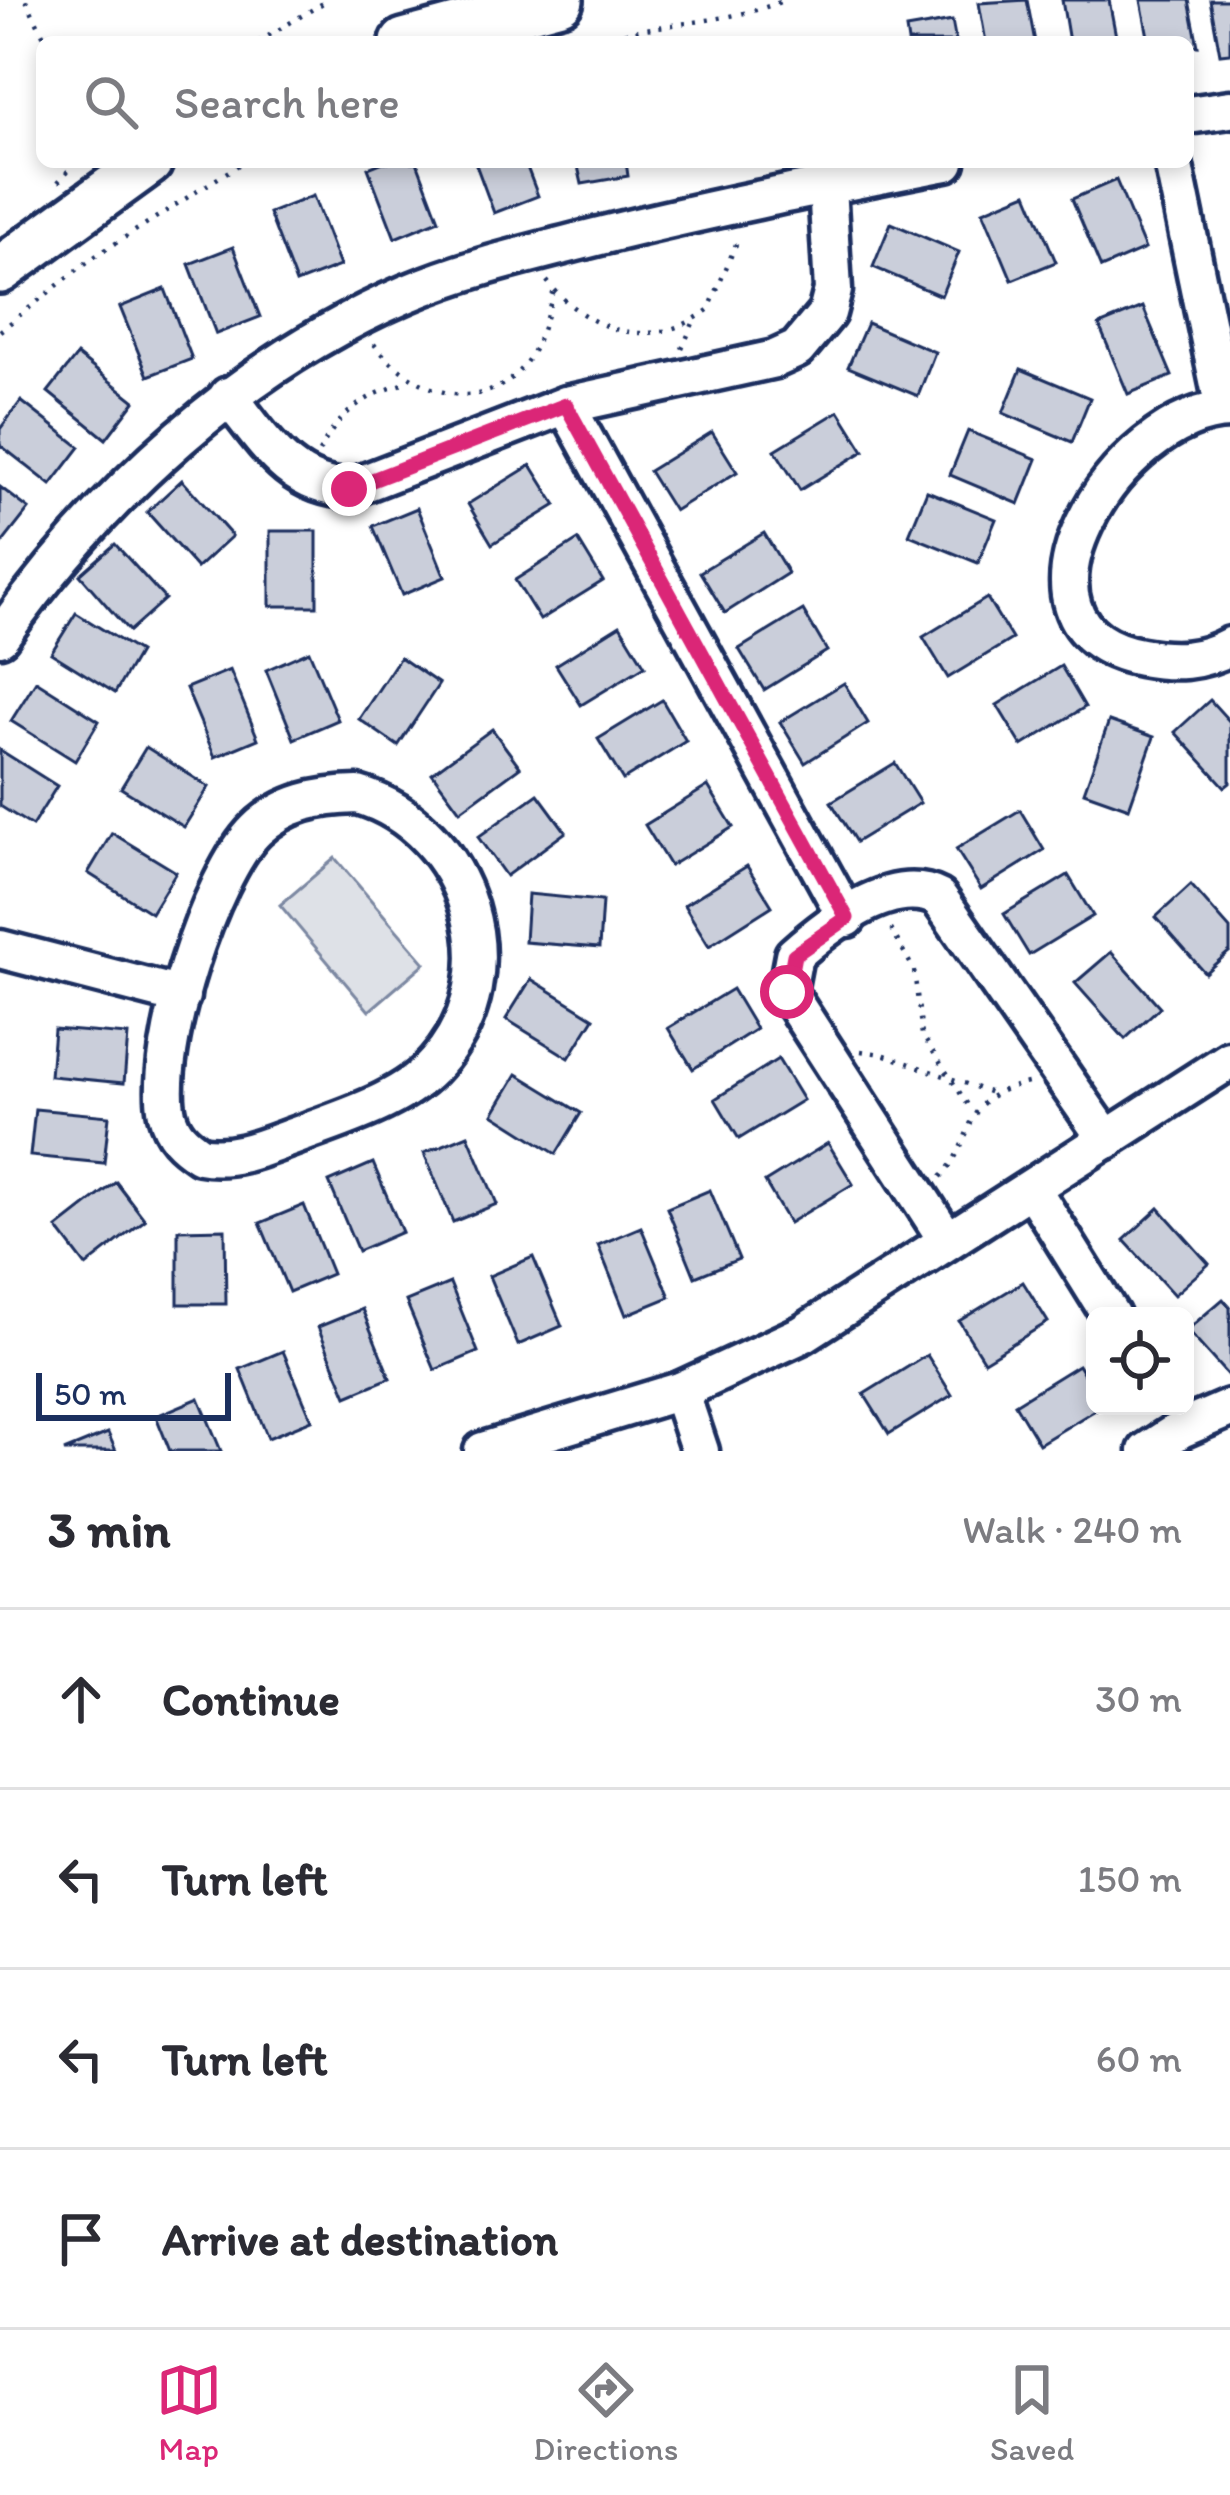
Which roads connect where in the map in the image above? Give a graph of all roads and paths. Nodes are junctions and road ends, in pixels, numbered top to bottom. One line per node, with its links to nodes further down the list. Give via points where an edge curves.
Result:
1 (26, 0): 5 (path)
2 (328, 0): 6 (path)
3 (560, 0): 7 (main road)
4 (785, 0): 8 (path)
5 (43, 36)
6 (268, 36)
7 (426, 36)
8 (607, 36)
9 (1230, 109): 10 (street)
10 (1194, 114)
11 (140, 168): 18 (main road)
12 (234, 168): 22 (path, via 91,259)
13 (915, 168): 15 (street)
14 (1174, 168): 29 (street)
15 (827, 185): 16 (street); 28 (street, via 833,290 814,333 797,349)
16 (749, 203): 17 (street); 21 (path, via 719,293)
17 (526, 255): 19 (path); 20 (street)
18 (3, 258)
19 (554, 290): 21 (path, via 622,333 659,334); 25 (path, via 530,357)
20 (353, 319): 24 (path); 26 (street)
21 (694, 321): 23 (path)
22 (0, 331)
23 (681, 355)
24 (410, 382): 25 (path, via 456,394); 30 (path, via 351,407 331,429)
25 (497, 386): 27 (path)
26 (229, 396): 30 (street, via 282,463); 31 (street, via 94,520)
27 (492, 400)
28 (566, 405): 30 (street, via 370,483); 33 (street)
29 (1227, 410): 32 (street, via 1179,422 1127,460 1076,537 1068,578 1093,633 1128,654 1183,662)
30 (312, 484)
31 (0, 637)
32 (1230, 646)
33 (857, 912): 36 (street, via 794,955 787,973 794,1010); 38 (street, via 908,889 939,898); 39 (path, via 902,943 922,1035)
34 (0, 949): 35 (street)
35 (181, 996): 35 (street, via 165,1090 172,1129 200,1155 218,1159 276,1142 406,1088 454,1040 475,966 466,895 423,830 393,806 321,796 286,808 234,860)
36 (826, 1057): 39 (path, via 882,1054); 44 (street)
37 (1230, 1060): 42 (street)
38 (1060, 1072): 40 (path); 42 (street)
39 (953, 1079): 40 (path); 41 (path)
40 (992, 1093): 41 (path)
41 (972, 1111): 44 (path, via 954,1161)
42 (1107, 1140): 43 (street)
43 (1032, 1189): 45 (street); 46 (street)
44 (920, 1198): 45 (street)
45 (947, 1240): 47 (street, via 803,1334)
46 (1105, 1307)
47 (680, 1391): 50 (street); 51 (street)
48 (1230, 1408): 49 (street)
49 (1174, 1417): 52 (street)
50 (483, 1451)
51 (700, 1451)
52 (1147, 1451)

